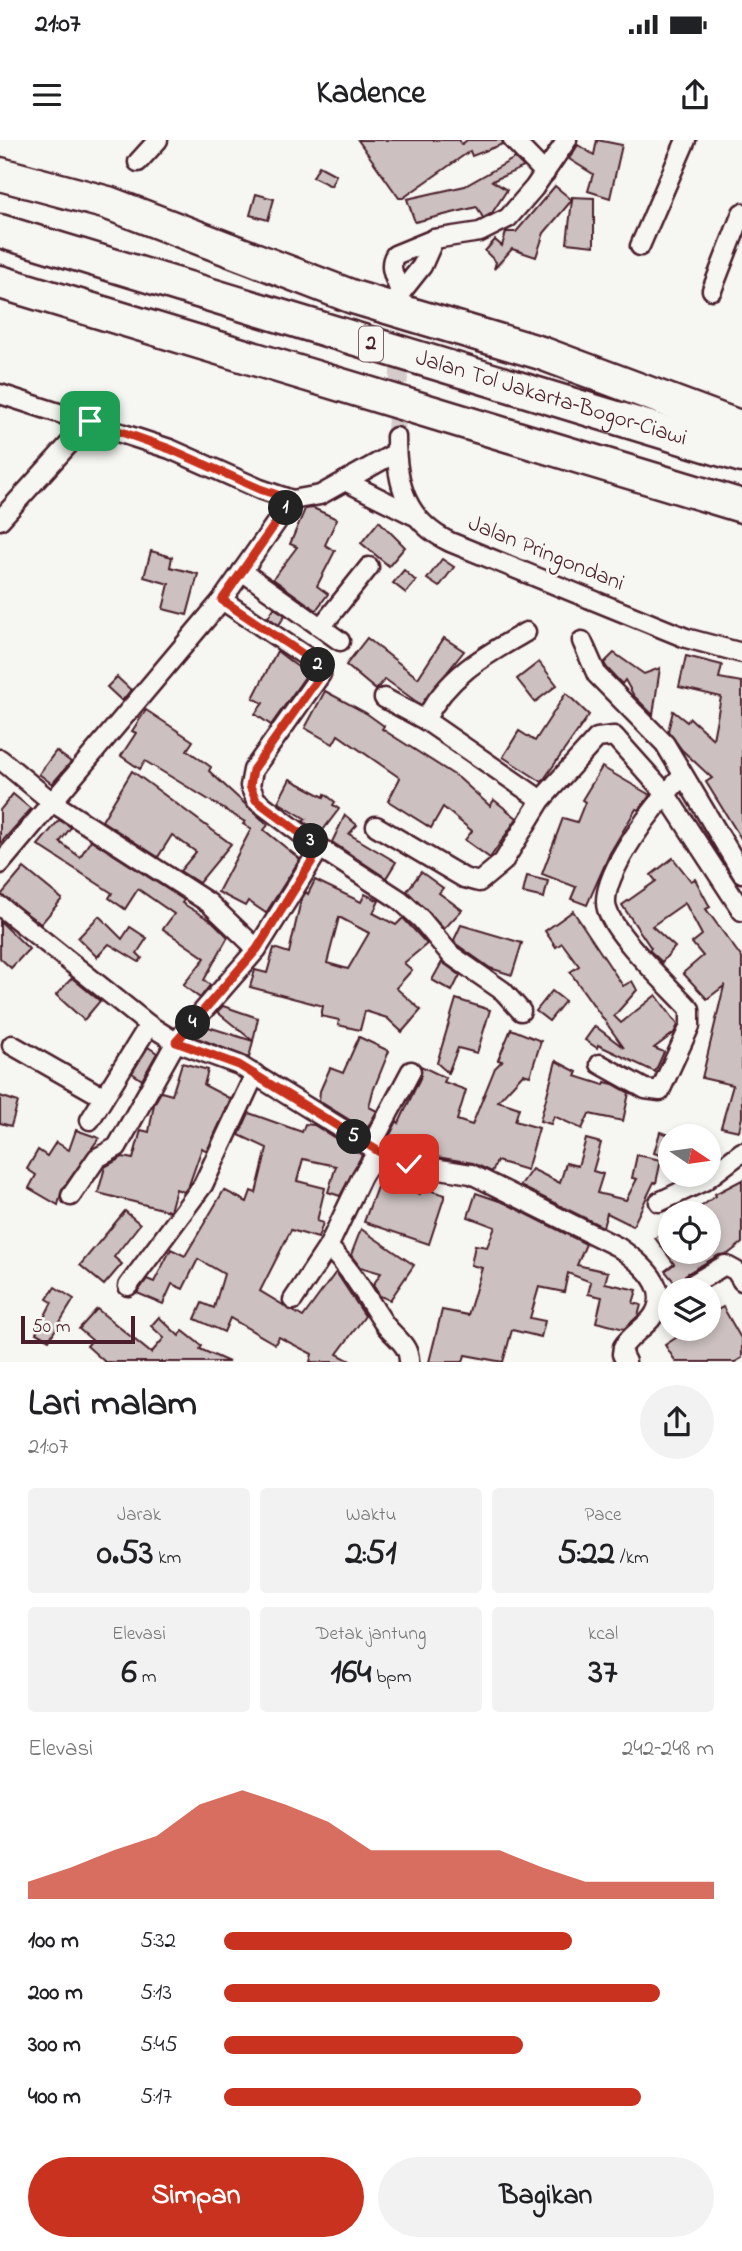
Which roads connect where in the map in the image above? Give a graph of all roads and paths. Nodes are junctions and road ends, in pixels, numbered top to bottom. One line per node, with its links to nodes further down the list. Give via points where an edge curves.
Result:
1 (158, 140): 5 (street)
2 (513, 140): 6 (street)
3 (567, 140): 6 (street)
4 (686, 140): 11 (street)
5 (138, 162)
6 (545, 173): 10 (street, via 517,210 494,227)
7 (0, 174): 16 (highway, via 108,203 353,298 541,353)
8 (742, 214): 13 (street)
9 (0, 231): 17 (highway, Jalan Tol Jakarta–Bogor–Ciawi / 2)
10 (434, 239): 10 (street, via 426,259 402,297 392,268 395,255)
11 (640, 246)
12 (0, 282): 20 (highway, Jalan Tol Jakarta–Bogor–Ciawi / 2)
13 (712, 290)
14 (0, 394): 15 (street)
15 (90, 421): 19 (street); 22 (street)
16 (742, 428)
17 (742, 456)
18 (345, 481): 19 (street, via 320,495); 21 (street, Jalan Pringondani); 21 (street, via 396,445)
19 (292, 500): 24 (street)
20 (742, 506)
21 (413, 515): 30 (street, Jalan Pringondani, via 450,542 686,638)
22 (0, 520)
23 (369, 566): 26 (street)
24 (242, 571): 25 (street); 26 (street)
25 (222, 600): 37 (street); 39 (street, via 320,669 317,684 253,770 250,786 256,800)
26 (321, 627): 28 (street)
27 (526, 632): 32 (street, via 463,670)
28 (340, 641)
29 (582, 641): 34 (street, via 597,675 656,733)
30 (742, 653)
31 (384, 698): 32 (street)
32 (425, 720): 36 (street)
33 (0, 759): 37 (street)
34 (683, 776): 35 (street); 41 (street)
35 (665, 793): 36 (street, via 620,741 603,736); 43 (street); 49 (street, via 609,884 606,906 615,925 690,1009 690,1026 660,1091)
36 (541, 800): 38 (street, via 503,862 479,882 464,878)
37 (52, 802): 40 (street); 44 (street, via 209,903)
38 (376, 826)
39 (320, 848): 44 (street); 45 (street, via 400,900 451,955 503,991)
40 (0, 864)
41 (742, 873)
42 (0, 906): 46 (street)
43 (742, 911)
44 (257, 949): 47 (street)
45 (521, 1012)
46 (149, 1025): 47 (street); 52 (street)
47 (176, 1042): 51 (street); 56 (street, via 117,1147 97,1158)
48 (12, 1045): 52 (street)
49 (600, 1065)
50 (411, 1071): 54 (street)
51 (255, 1074): 54 (street); 61 (street, via 203,1185)
52 (103, 1097): 53 (street)
53 (90, 1120)
54 (374, 1149): 58 (street); 64 (street, via 409,1164 471,1174 640,1261 654,1277 657,1297 654,1315 623,1347)
55 (742, 1152): 57 (street, via 694,1187)
56 (71, 1196)
57 (661, 1201)
58 (328, 1247): 62 (street); 63 (street, via 408,1350)
59 (703, 1278): 60 (street, via 725,1265)
60 (742, 1280)
61 (128, 1286)
62 (293, 1300)
63 (409, 1362)
64 (626, 1362)

